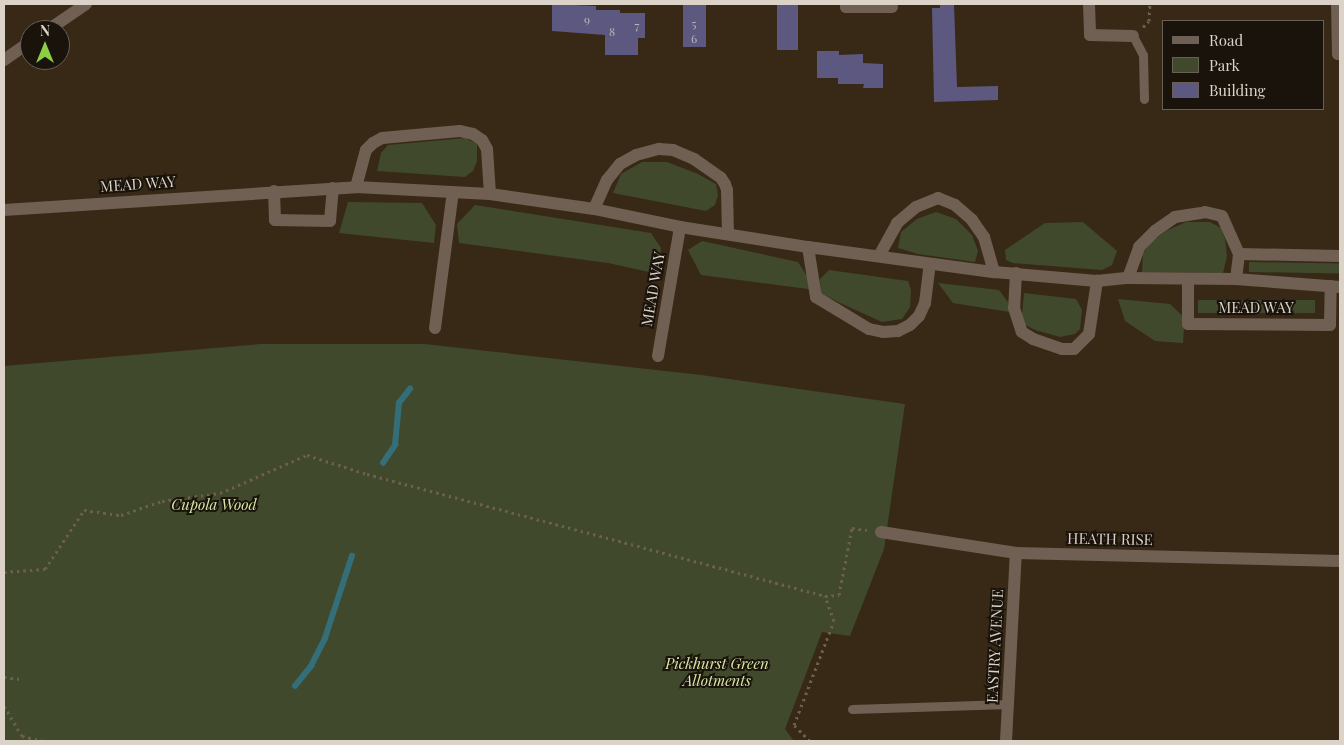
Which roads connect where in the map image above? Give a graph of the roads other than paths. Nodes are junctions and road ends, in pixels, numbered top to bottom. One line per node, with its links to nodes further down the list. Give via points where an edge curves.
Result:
1 (86, 4): 6 (street)
2 (846, 4): 5 (street, via 846,7)
3 (1089, 4): 7 (street, via 1090,35)
4 (1337, 4): 9 (street)
5 (892, 7)
6 (63, 20)
7 (1133, 36): 11 (lane, via 1143,55)
8 (20, 49): 10 (street)
9 (1340, 54)
10 (4, 60)
11 (1144, 99)
12 (356, 186): 13 (street, MEAD WAY); 15 (street, MEAD WAY); 16 (street, via 366,150 372,143 382,138 460,131 473,134 487,149)
13 (333, 188): 14 (street, MEAD WAY); 14 (street, via 330,221 276,220)
14 (274, 191): 17 (street, MEAD WAY)
15 (453, 192): 16 (street, MEAD WAY); 33 (street)
16 (490, 194): 18 (street, MEAD WAY)
17 (4, 210)
18 (594, 210): 19 (street, MEAD WAY); 20 (street, via 607,180 620,164 636,155 659,149 673,150 694,159 725,184)
19 (680, 227): 20 (street, MEAD WAY); 34 (street, MEAD WAY)
20 (728, 233): 21 (street, MEAD WAY)
21 (808, 247): 23 (street, MEAD WAY); 25 (street, via 816,297 869,329 883,332 910,325 920,316)
22 (1239, 254): 24 (street); 28 (street, via 1222,216 1205,212 1175,217 1139,247); 30 (street, MEAD WAY)
23 (879, 256): 25 (street, MEAD WAY); 26 (street, via 897,223 916,207 938,198 955,205 972,220 984,237)
24 (1340, 256)
25 (930, 264): 26 (street, MEAD WAY)
26 (994, 272): 27 (street, MEAD WAY)
27 (1016, 273): 31 (street, MEAD WAY); 31 (street, via 1014,308 1022,332 1062,349 1074,349 1089,334)
28 (1128, 278): 29 (street, MEAD WAY); 31 (street, MEAD WAY)
29 (1188, 279): 30 (street, MEAD WAY); 32 (street, MEAD WAY, via 1188,324 1330,324)
30 (1236, 279): 32 (street, MEAD WAY)
31 (1097, 281)
32 (1336, 287)
33 (435, 328)
34 (658, 356)
35 (881, 532): 36 (street, HEATH RISE)
36 (1016, 552): 37 (street, HEATH RISE); 38 (street, EASTRY AVENUE)
37 (1340, 561)
38 (1009, 704): 39 (lane); 40 (street, EASTRY AVENUE)
39 (852, 709)
40 (1006, 741)

